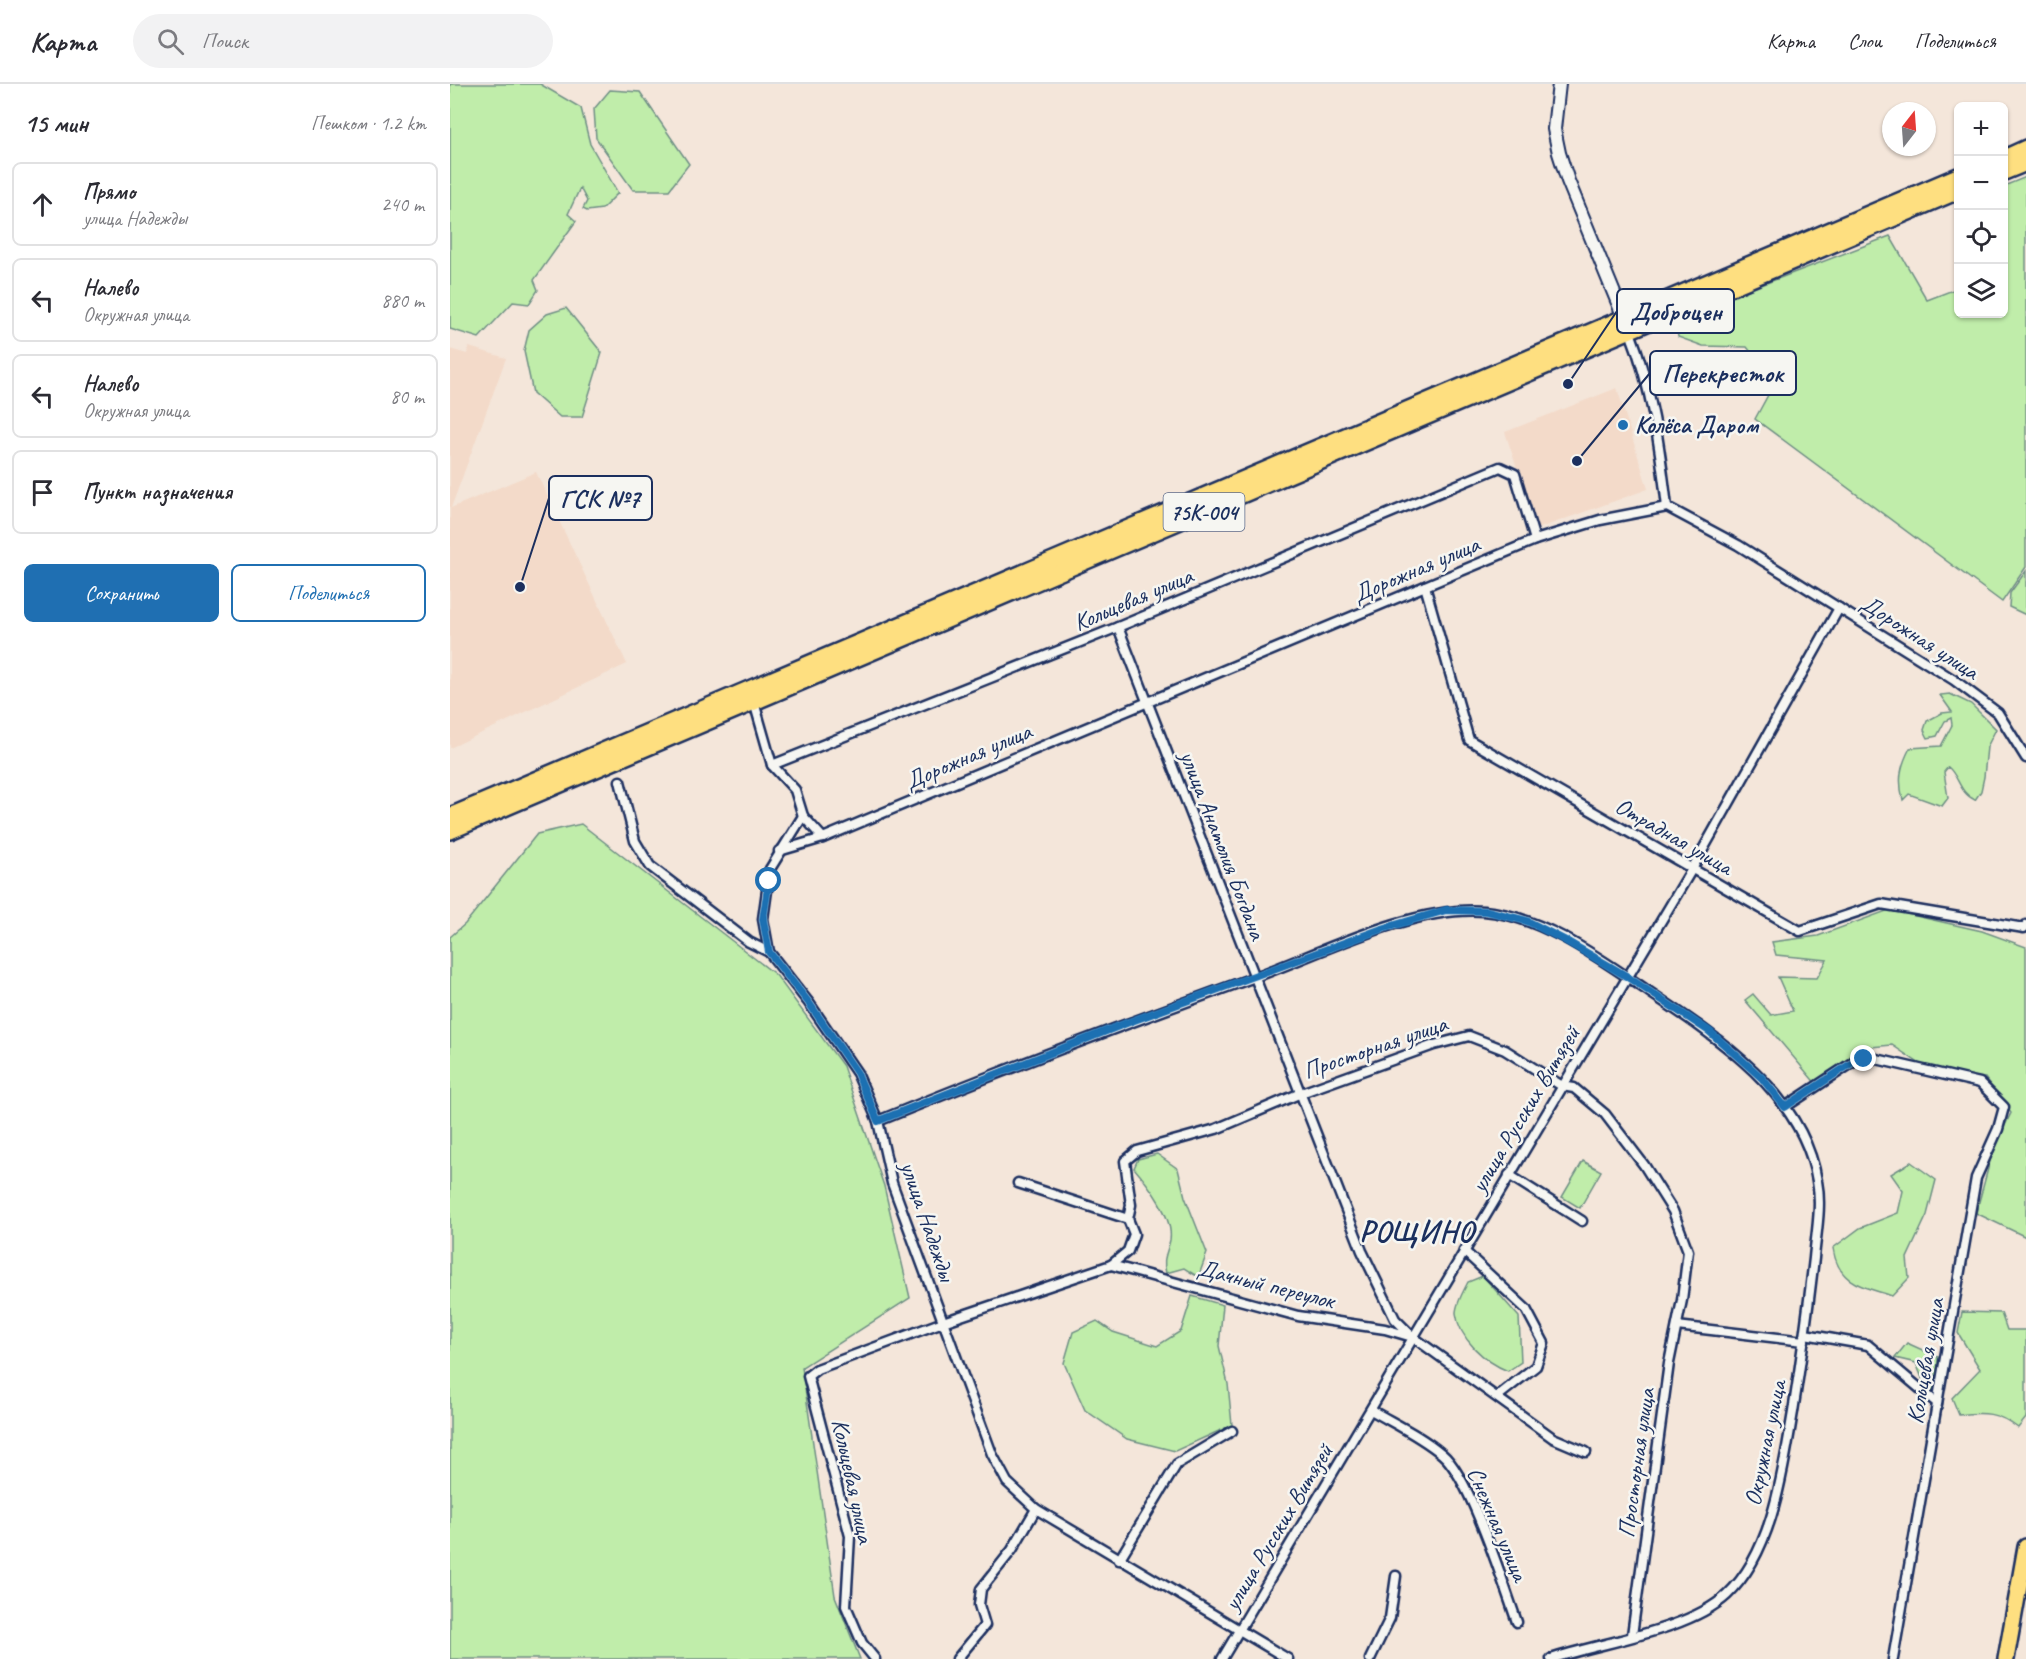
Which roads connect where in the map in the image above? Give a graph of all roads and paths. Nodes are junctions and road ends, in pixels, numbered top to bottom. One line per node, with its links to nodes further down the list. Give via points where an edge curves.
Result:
1 (1559, 84): 8 (street, via 1554,129 1559,153)
2 (2026, 148): 3 (highway)
3 (2008, 156)
4 (2026, 163): 5 (highway)
5 (2008, 170)
6 (1954, 179): 8 (highway, 75К-004)
7 (1954, 193): 8 (highway, 75К-004)
8 (1627, 325): 9 (street, via 1642,362 1662,460); 14 (highway, 75К-004); 19 (highway, 75К-004)
9 (1667, 507): 10 (street, Дорожная улица, via 1600,520); 12 (street, Дорожная улица, via 1738,545)
10 (1535, 540): 11 (street, Дорожная улица); 13 (street, Кольцевая улица, via 1515,474 1500,467)
11 (1425, 586): 15 (street, Дорожная улица); 24 (street, Отрадная улица, via 1469,741)
12 (1839, 608): 16 (street, Дорожная улица, via 1954,680 1998,713); 24 (street, улица Русских Витязей)
13 (1118, 627): 15 (street, улица Анатолия Богдана); 17 (street, Кольцевая улица)
14 (754, 702): 17 (street); 21 (highway, 75К-004)
15 (1147, 702): 22 (street, Дорожная улица); 28 (street, улица Анатолия Богдана)
16 (2026, 756)
17 (772, 765): 20 (street, via 795,790)
18 (620, 781): 26 (street, улица Надежды, via 635,841 650,866 749,942)
19 (450, 816)
20 (802, 816): 22 (street); 23 (street, улица Надежды)
21 (450, 831)
22 (823, 838): 23 (street, Дорожная улица)
23 (779, 851): 26 (street, улица Надежды, via 770,869 763,919)
24 (1692, 869): 25 (street, Отрадная улица, via 1800,931 1881,904); 27 (street, улица Русских Витязей)
25 (2025, 926)
26 (769, 952): 32 (street, улица Надежды, via 857,1073)
27 (1626, 976): 28 (street, Окружная улица, via 1527,921 1487,911 1446,910 1382,929); 29 (street, улица Русских Витязей); 31 (street, Окружная улица, via 1709,1031 1762,1078)
28 (1254, 978): 30 (street, улица Анатолия Богдана); 32 (street, Окружная улица, via 1129,1022)
29 (1562, 1086): 30 (street, Просторная улица, via 1505,1050 1469,1036); 33 (street, улица Русских Витязей); 40 (street, Просторная улица, via 1574,1088 1605,1114 1673,1211 1688,1251)
30 (1301, 1093): 35 (street, Просторная улица, via 1216,1129 1137,1151 1125,1161 1131,1205); 41 (street, улица Анатолия Богдана, via 1362,1251 1395,1319)
31 (1785, 1107): 42 (street, Окружная улица, via 1805,1145 1817,1180 1818,1209); 45 (street, Кольцевая улица, via 1864,1059 1980,1083 2004,1107 1976,1178)
32 (878, 1121): 39 (street, улица Надежды, via 892,1184)
33 (1509, 1175): 36 (street); 37 (street, улица Русских Витязей)
34 (1018, 1183): 35 (street)
35 (1128, 1219): 38 (street, Просторная улица, via 1134,1234 1128,1251)
36 (1582, 1221)
37 (1464, 1251): 41 (street, улица Русских Витязей); 44 (street, via 1526,1309 1544,1343 1536,1366)
38 (1111, 1265): 39 (street, Просторная улица); 41 (street, Дачный переулок, via 1298,1316)
39 (943, 1322): 43 (street, Просторная улица, via 817,1369); 49 (street, улица Надежды, via 992,1454 1007,1482)
40 (1677, 1326): 42 (street); 55 (street, Просторная улица)
41 (1413, 1337): 44 (street); 46 (street, улица Русских Витязей)
42 (1805, 1338): 45 (street, via 1868,1345); 55 (street, Окружная улица, via 1775,1506 1746,1572 1708,1608 1685,1620)
43 (808, 1376): 57 (street, Кольцевая улица, via 850,1536 846,1606 862,1643)
44 (1498, 1396): 48 (street, via 1553,1438)
45 (1937, 1403): 63 (street, Кольцевая улица)
46 (1371, 1410): 53 (street, Снежная улица, via 1444,1455 1463,1481); 54 (street, улица Русских Витязей)
47 (1232, 1431): 51 (street, via 1177,1464)
48 (1586, 1452)
49 (1036, 1509): 51 (street, улица Надежды); 58 (street, via 1012,1550 981,1589 978,1605 985,1625)
50 (2026, 1547): 64 (highway)
51 (1119, 1560): 54 (street, улица Надежды)
52 (1396, 1576): 61 (street, via 1390,1618)
53 (1517, 1622)
54 (1239, 1630): 59 (street, улица Русских Витязей); 60 (street, улица Надежды)
55 (1632, 1635): 56 (street, Окружная улица)
56 (1568, 1657): 62 (street, Окружная улица)
57 (875, 1659)
58 (957, 1659)
59 (1222, 1659)
60 (1288, 1659)
61 (1370, 1659)
62 (1551, 1659)
63 (1893, 1659)
64 (2006, 1659)

